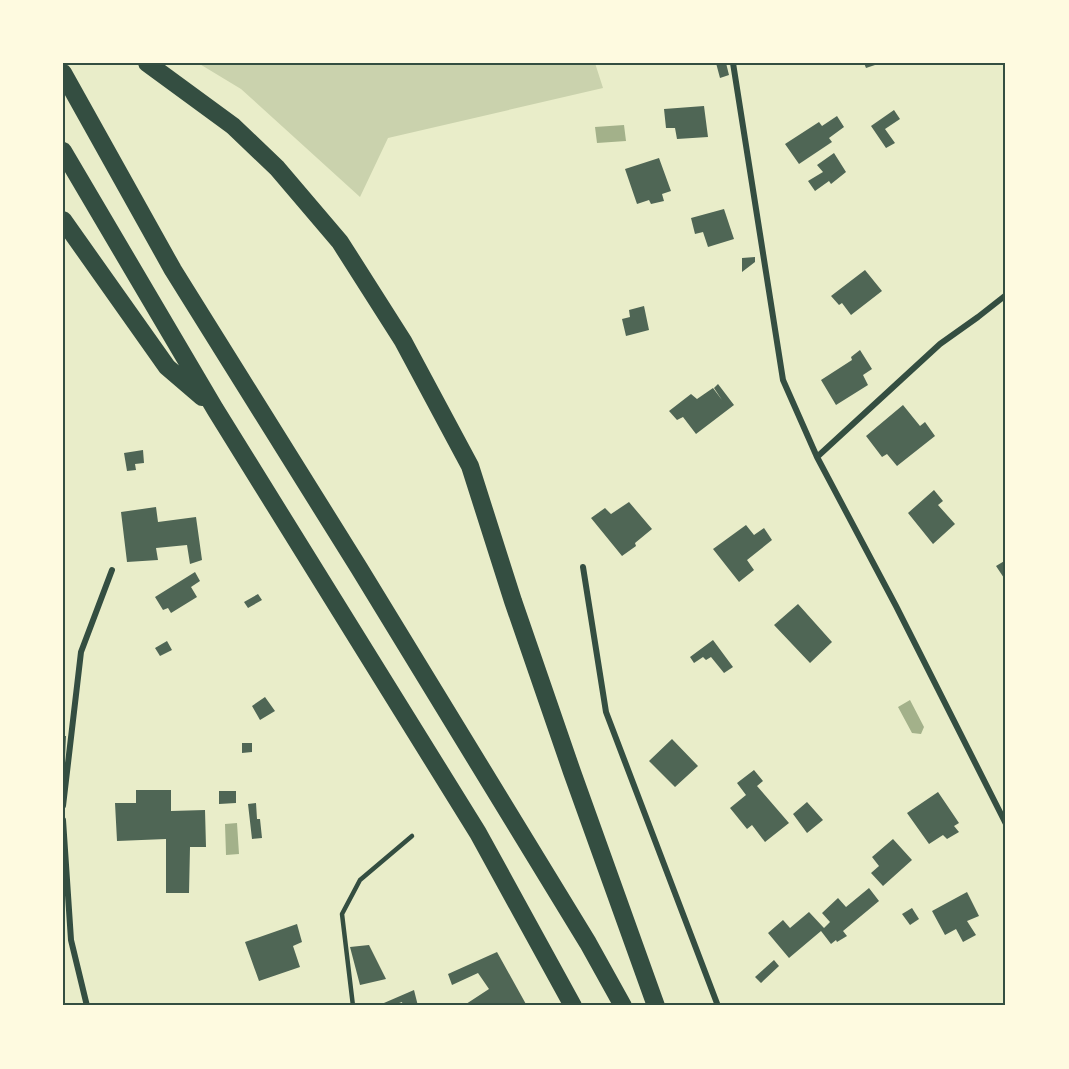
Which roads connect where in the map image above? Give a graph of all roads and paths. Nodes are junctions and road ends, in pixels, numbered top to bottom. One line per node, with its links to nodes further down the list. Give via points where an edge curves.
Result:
1 (147, 63): 19 (highway, via 233,126 277,168 340,242 403,341 470,466 513,602)
2 (733, 63): 8 (street, via 783,380)
3 (63, 73): 18 (highway, via 173,270 366,578)
4 (63, 151): 7 (highway)
5 (63, 220): 7 (highway, via 167,367)
6 (1006, 295): 8 (street, via 940,344)
7 (214, 409): 17 (highway, via 478,833)
8 (817, 457): 13 (street)
9 (583, 567): 20 (street, via 606,712)
10 (112, 570): 11 (street, via 81,652)
11 (63, 806)
12 (63, 820): 15 (street, via 71,940)
13 (1006, 824)
14 (412, 836): 16 (lane, via 360,880 342,914)
15 (87, 1006)
16 (353, 1006)
17 (573, 1006)
18 (623, 1006)
19 (656, 1006)
20 (718, 1006)

